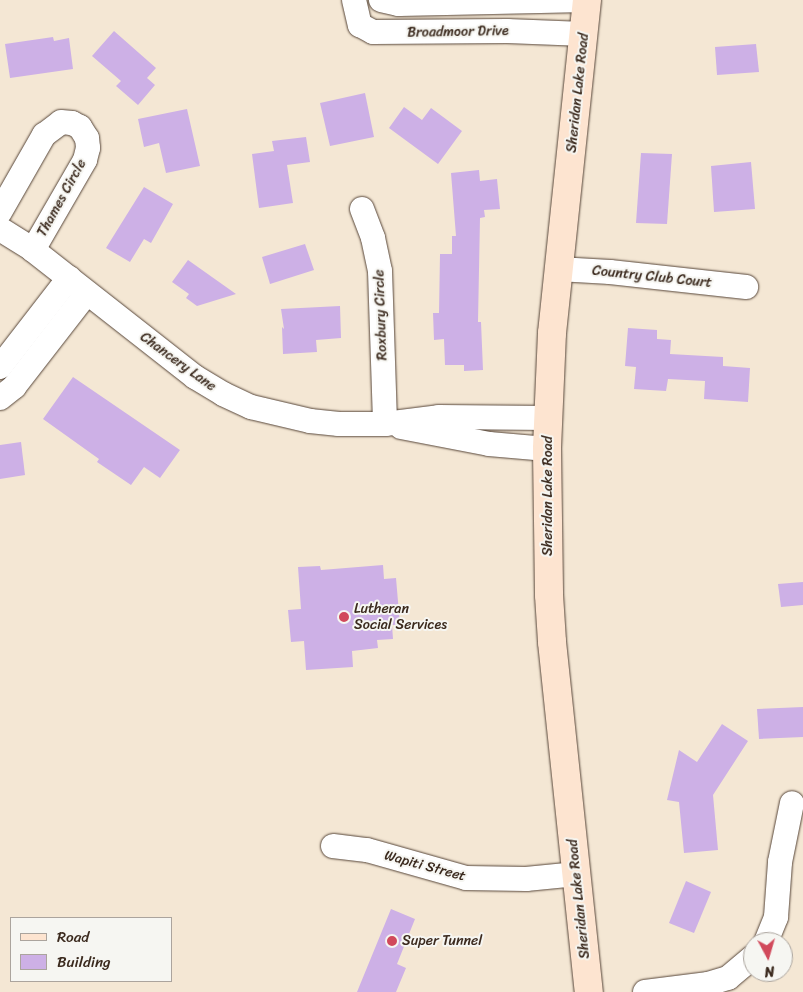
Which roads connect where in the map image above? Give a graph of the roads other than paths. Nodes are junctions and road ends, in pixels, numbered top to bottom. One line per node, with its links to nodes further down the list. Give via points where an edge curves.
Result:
1 (354, 0): 4 (street, Broadmoor Drive, via 360,25 373,32)
2 (381, 0): 3 (street, Broadmoor Drive, via 399,4)
3 (586, 0): 4 (main road, Sheridan Lake Road)
4 (584, 34): 9 (main road, Sheridan Lake Road)
5 (362, 209): 16 (street, Roxbury Circle, via 380,271)
6 (0, 212): 8 (street, Thames Circle, via 44,135 61,122 80,127 87,138 84,160)
7 (0, 229): 8 (street, Chancery Lane)
8 (33, 250): 10 (street, Chancery Lane)
9 (558, 269): 11 (street, Country Club Court); 15 (main road, Sheridan Lake Road)
10 (69, 278): 12 (street, Chancery Lane); 13 (street)
11 (746, 287)
12 (88, 293): 14 (street, via 14,387); 16 (street, Chancery Lane, via 195,377 252,407 310,421)
13 (0, 366)
14 (0, 398)
15 (548, 418): 16 (street, Chancery Lane, via 440,417); 17 (main road, Sheridan Lake Road)
16 (384, 424): 17 (street, Chancery Lane, via 489,444)
17 (547, 449): 20 (main road, Sheridan Lake Road, via 552,632)
18 (792, 803): 21 (street, via 780,862 776,917)
19 (333, 846): 20 (street, Wapiti Street, via 367,850 466,878 526,879)
20 (577, 874): 23 (main road, Sheridan Lake Road)
21 (770, 932)
22 (743, 965): 24 (street, via 728,978 680,989)
23 (589, 992)
24 (645, 992)

